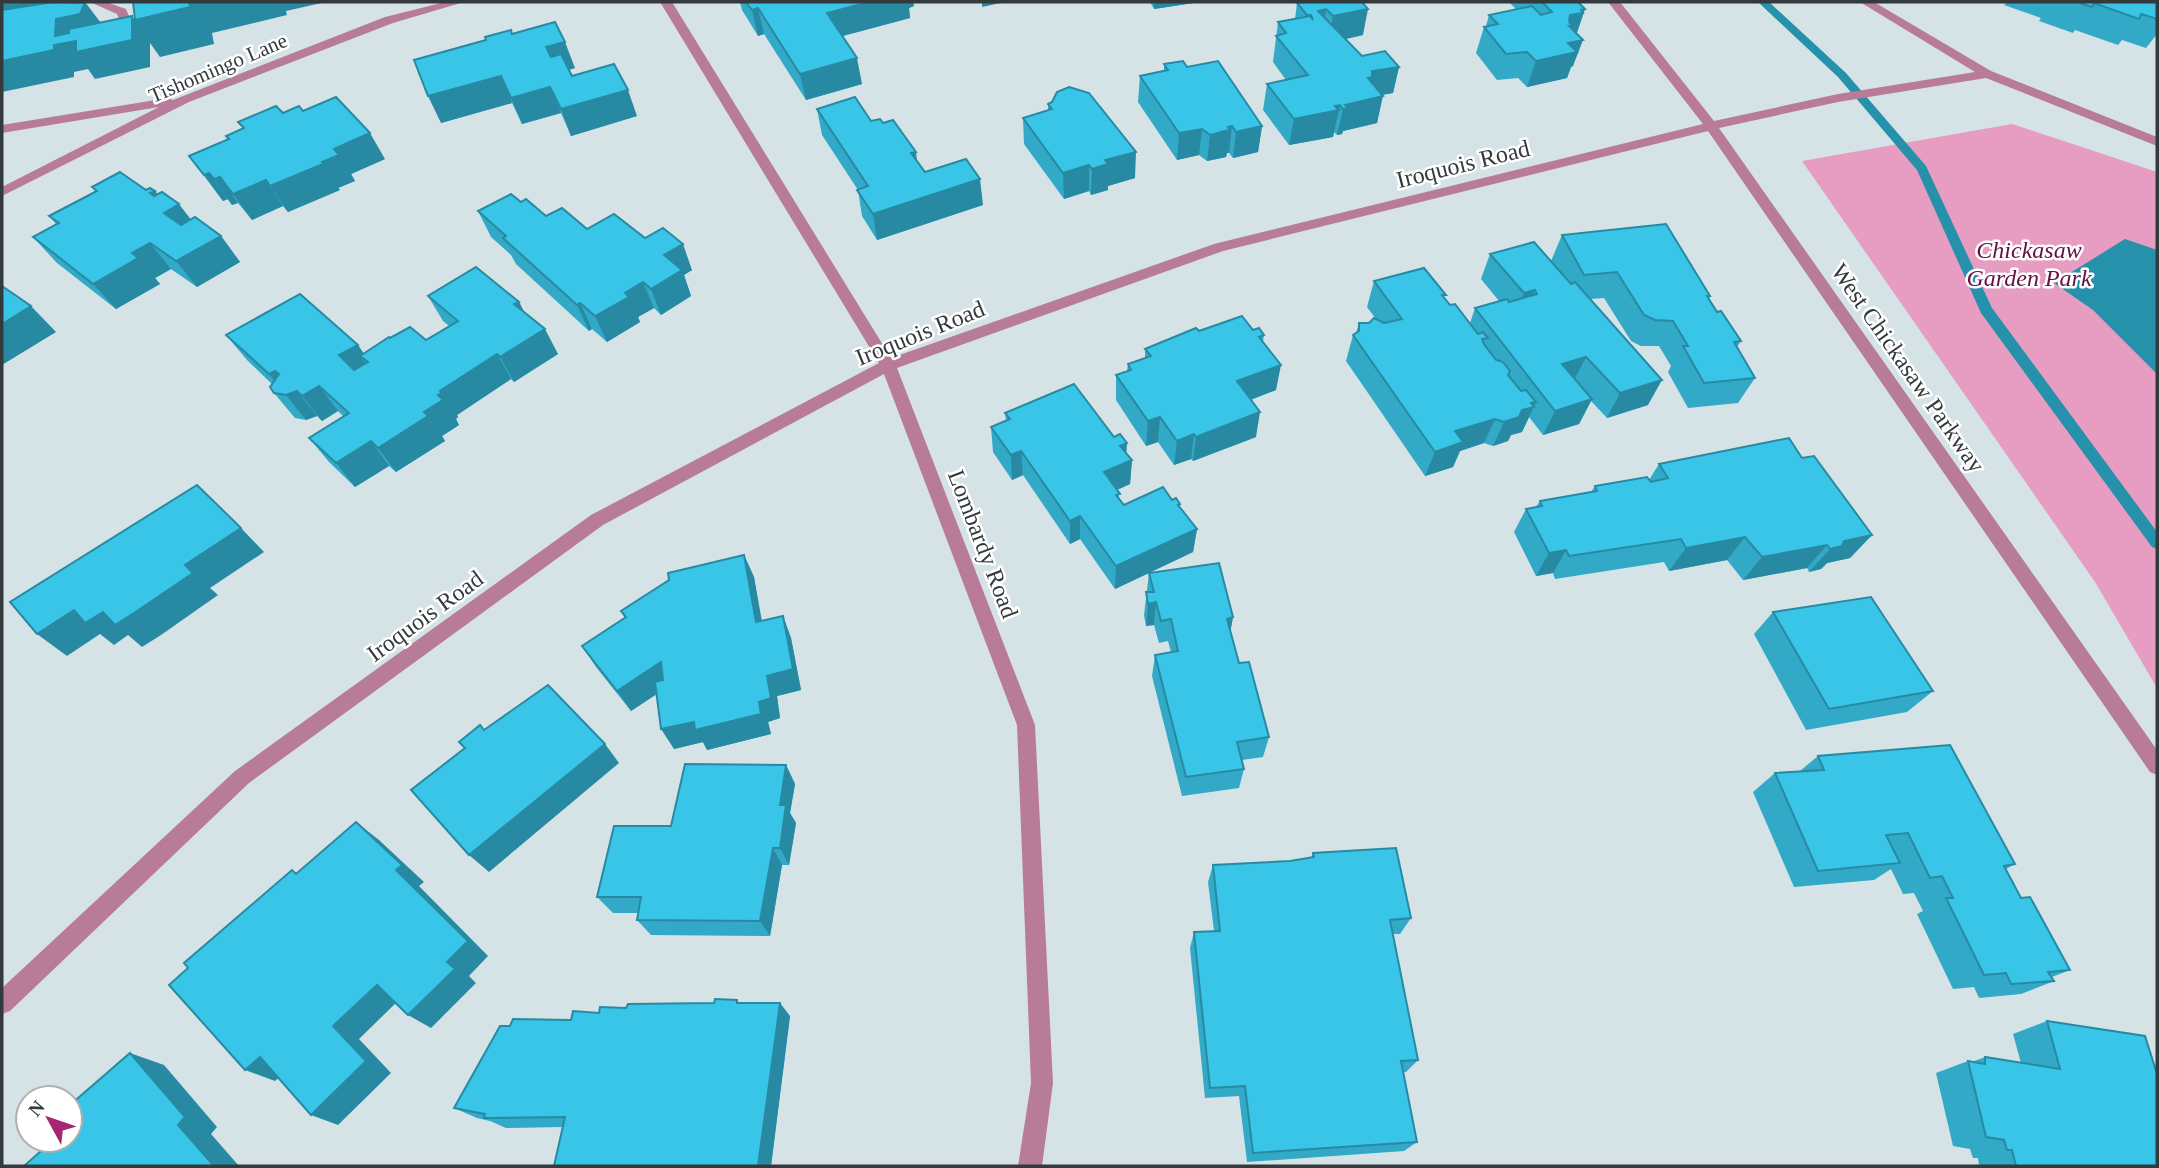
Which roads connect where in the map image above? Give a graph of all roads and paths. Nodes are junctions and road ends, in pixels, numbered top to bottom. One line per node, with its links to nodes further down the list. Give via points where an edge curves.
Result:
1 (96, 2): 6 (street, via 122,12)
2 (458, 2): 8 (street, Tishomingo Lane, via 389,20)
3 (666, 2): 13 (street, Lombardy Road)
4 (1614, 2): 9 (street, West Chickasaw Parkway)
5 (1866, 2): 7 (street)
6 (133, 42)
7 (1987, 74): 9 (street, Iroquois Road, via 1838,98); 11 (street)
8 (186, 99): 10 (street); 12 (street, Tishomingo Lane)
9 (1711, 126): 13 (street, Iroquois Road, via 1219,247); 14 (street, West Chickasaw Parkway)
10 (2, 129)
11 (2157, 142)
12 (2, 192)
13 (888, 366): 15 (street, Iroquois Road, via 585,528 242,776); 16 (street, Lombardy Road, via 1026,724 1042,1083)
14 (2157, 766)
15 (2, 1003)
16 (1030, 1166)

